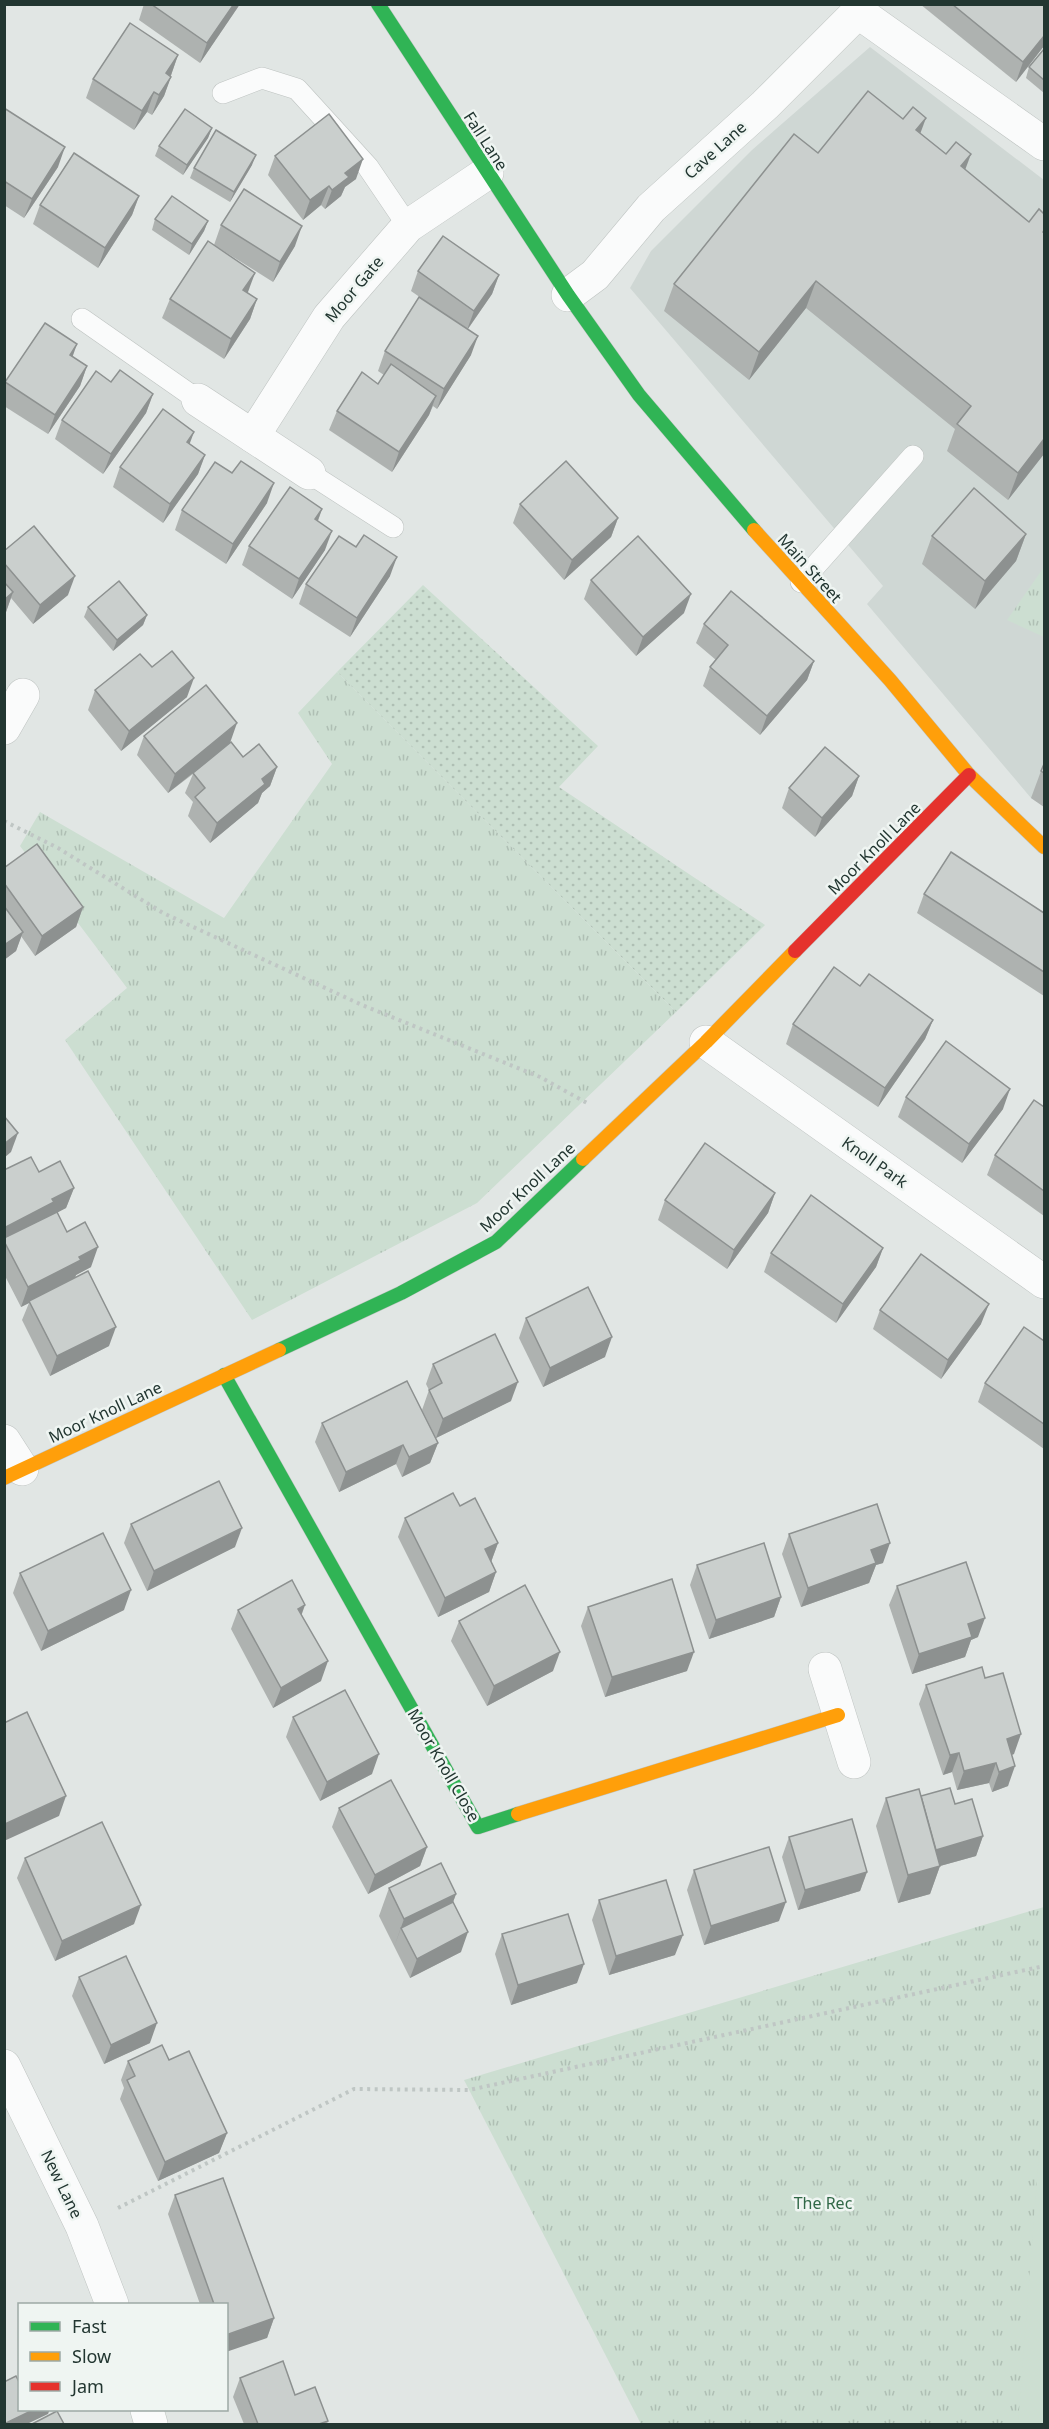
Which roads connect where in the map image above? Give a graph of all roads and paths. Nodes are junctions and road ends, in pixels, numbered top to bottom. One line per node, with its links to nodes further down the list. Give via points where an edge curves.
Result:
1 (378, 4): 5 (street, Fall Lane)
2 (860, 8): 4 (street); 7 (street, Cave Lane, via 765,105 651,208 595,275)
3 (223, 93): 6 (lane, via 262,78 297,89 368,167)
4 (1044, 144)
5 (487, 173): 6 (street, Moor Gate); 7 (street, Fall Lane)
6 (408, 226): 10 (street, Moor Gate, via 329,317)
7 (568, 295): 14 (street, Main Street, via 639,395)
8 (82, 319): 9 (lane)
9 (198, 400): 10 (street)
10 (253, 436): 12 (street)
11 (913, 456): 14 (lane)
12 (309, 473): 13 (lane)
13 (393, 527)
14 (801, 582): 17 (street, Main Street)
15 (23, 695): 16 (street)
16 (4, 728)
17 (969, 775): 19 (street, Main Street); 20 (street, Moor Knoll Lane)
18 (4, 821): 21 (path, via 58,848 163,913 362,1005 540,1077)
19 (1044, 847)
20 (706, 1042): 21 (street, Moor Knoll Lane); 22 (street, Knoll Park)
21 (621, 1123): 23 (street, Moor Knoll Lane, via 496,1242 401,1293)
22 (1044, 1282)
23 (224, 1375): 25 (street, Moor Knoll Lane); 27 (street, Moor Knoll Close, via 478,1827)
24 (4, 1441): 25 (street)
25 (13, 1474)
26 (825, 1670): 27 (street)
27 (838, 1715): 28 (street)
28 (854, 1762)
29 (1044, 1966): 31 (path, via 469,2090 354,2089)
30 (4, 2066): 31 (street, New Lane)
31 (82, 2226): 32 (street, New Lane)
32 (112, 2303)

